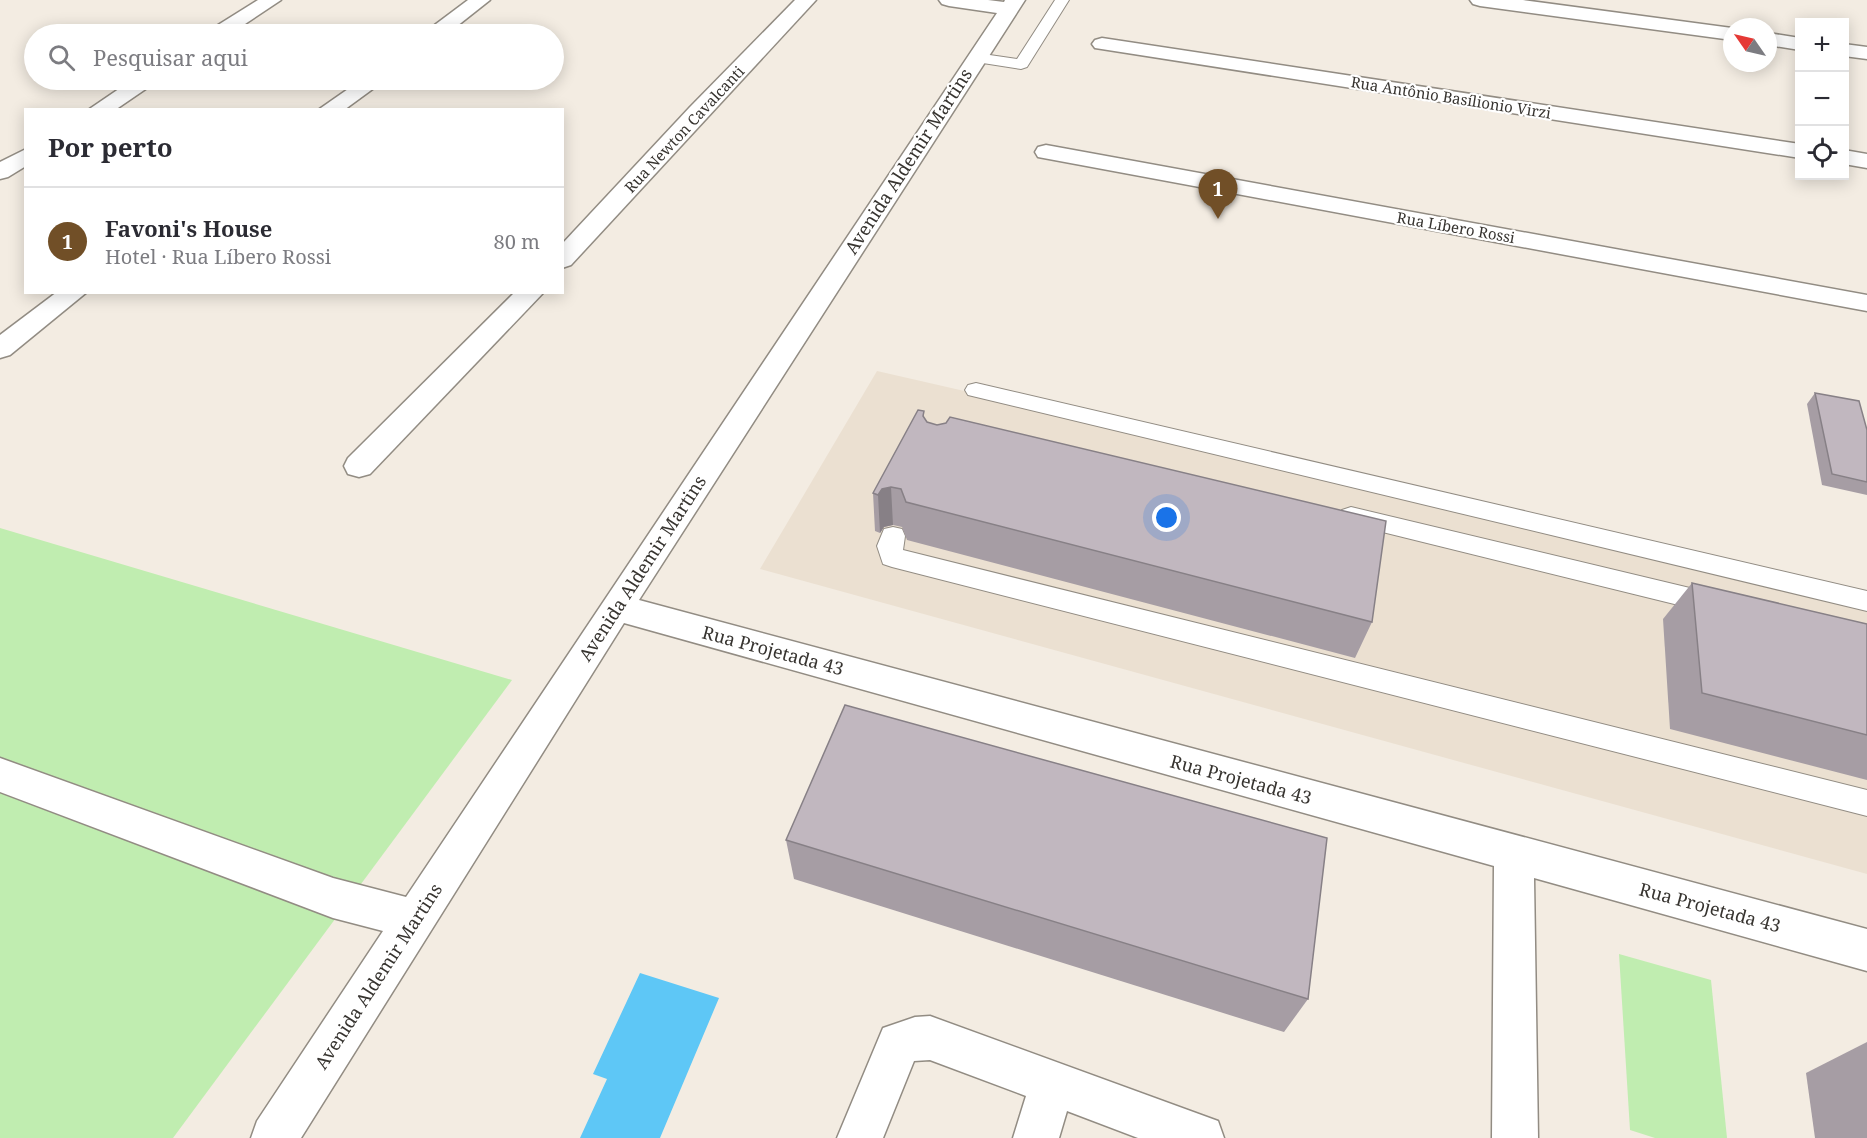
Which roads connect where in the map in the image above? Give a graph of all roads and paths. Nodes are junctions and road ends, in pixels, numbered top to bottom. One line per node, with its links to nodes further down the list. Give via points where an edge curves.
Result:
1 (271, 0): 8 (street)
2 (480, 0): 9 (street)
3 (806, 0): 27 (street, Rua Newton Cavalcanti)
4 (949, 0): 7 (street)
5 (1062, 0): 16 (lane, via 1021,64)
6 (1480, 0): 10 (street)
7 (1012, 5): 16 (street, Avenida Aldemir Martins)
8 (233, 24)
9 (448, 24)
10 (1723, 33)
11 (1777, 40): 12 (street)
12 (1795, 43)
13 (1102, 44): 21 (street, Rua Antônio Basílionio Virzi)
14 (1849, 51): 15 (street)
15 (1867, 53)
16 (976, 58): 37 (street, Avenida Aldemir Martins)
17 (130, 90): 19 (street)
18 (359, 90): 20 (street)
19 (102, 108)
20 (333, 108)
21 (1795, 149)
22 (1046, 152): 30 (street, Rua Líbero Rossi)
23 (24, 157): 26 (street)
24 (1849, 158): 25 (street)
25 (1867, 161)
26 (0, 172)
27 (564, 258)
28 (71, 294): 31 (street)
29 (529, 294): 33 (street)
30 (1867, 303)
31 (0, 349)
32 (976, 390): 36 (lane)
33 (359, 466)
34 (1334, 512): 38 (lane)
35 (893, 536): 40 (lane, via 892,557)
36 (1867, 601)
37 (616, 608): 41 (street, Rua Projetada 43); 42 (street, Avenida Aldemir Martins)
38 (1740, 610)
39 (0, 775): 42 (street, via 333,898)
40 (1867, 803)
41 (1514, 854): 43 (street, Rua Projetada 43); 49 (street)
42 (414, 919): 45 (street, Avenida Aldemir Martins)
43 (1867, 950)
44 (1052, 1084): 46 (street, via 930,1038 915,1039 899,1044); 47 (street); 48 (street)
45 (274, 1138)
46 (860, 1138)
47 (1036, 1138)
48 (1201, 1138)
49 (1515, 1138)

